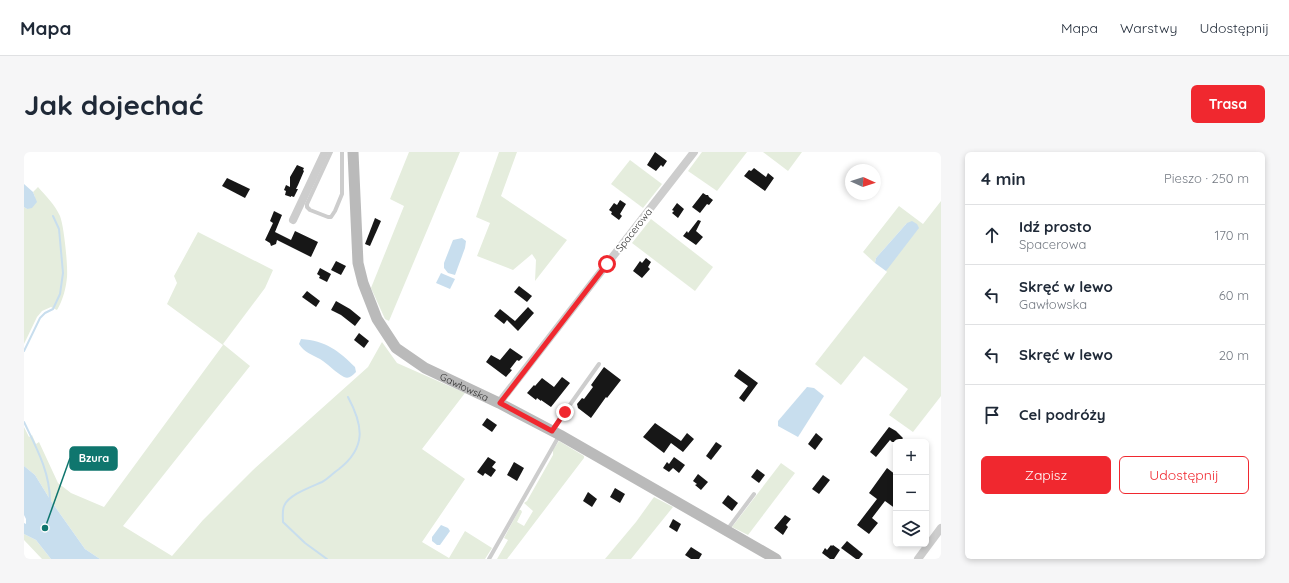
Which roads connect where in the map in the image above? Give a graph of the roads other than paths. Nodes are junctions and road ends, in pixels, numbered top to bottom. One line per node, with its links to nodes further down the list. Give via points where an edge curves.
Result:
1 (326, 152): 6 (street)
2 (331, 152): 3 (lane, via 307,204 310,210 328,217 331,217 342,194)
3 (342, 152)
4 (353, 152): 8 (street, Gawłowska, via 358,263 377,319 396,348 413,361)
5 (694, 152): 8 (street, Spacerowa)
6 (293, 220)
7 (599, 364): 9 (lane)
8 (500, 403): 9 (street, Gawłowska)
9 (556, 433): 12 (street, Gawłowska); 13 (lane)
10 (754, 494): 12 (lane)
11 (941, 528): 15 (street)
12 (727, 531): 14 (street, Gawłowska)
13 (489, 559)
14 (776, 559)
15 (918, 559)

